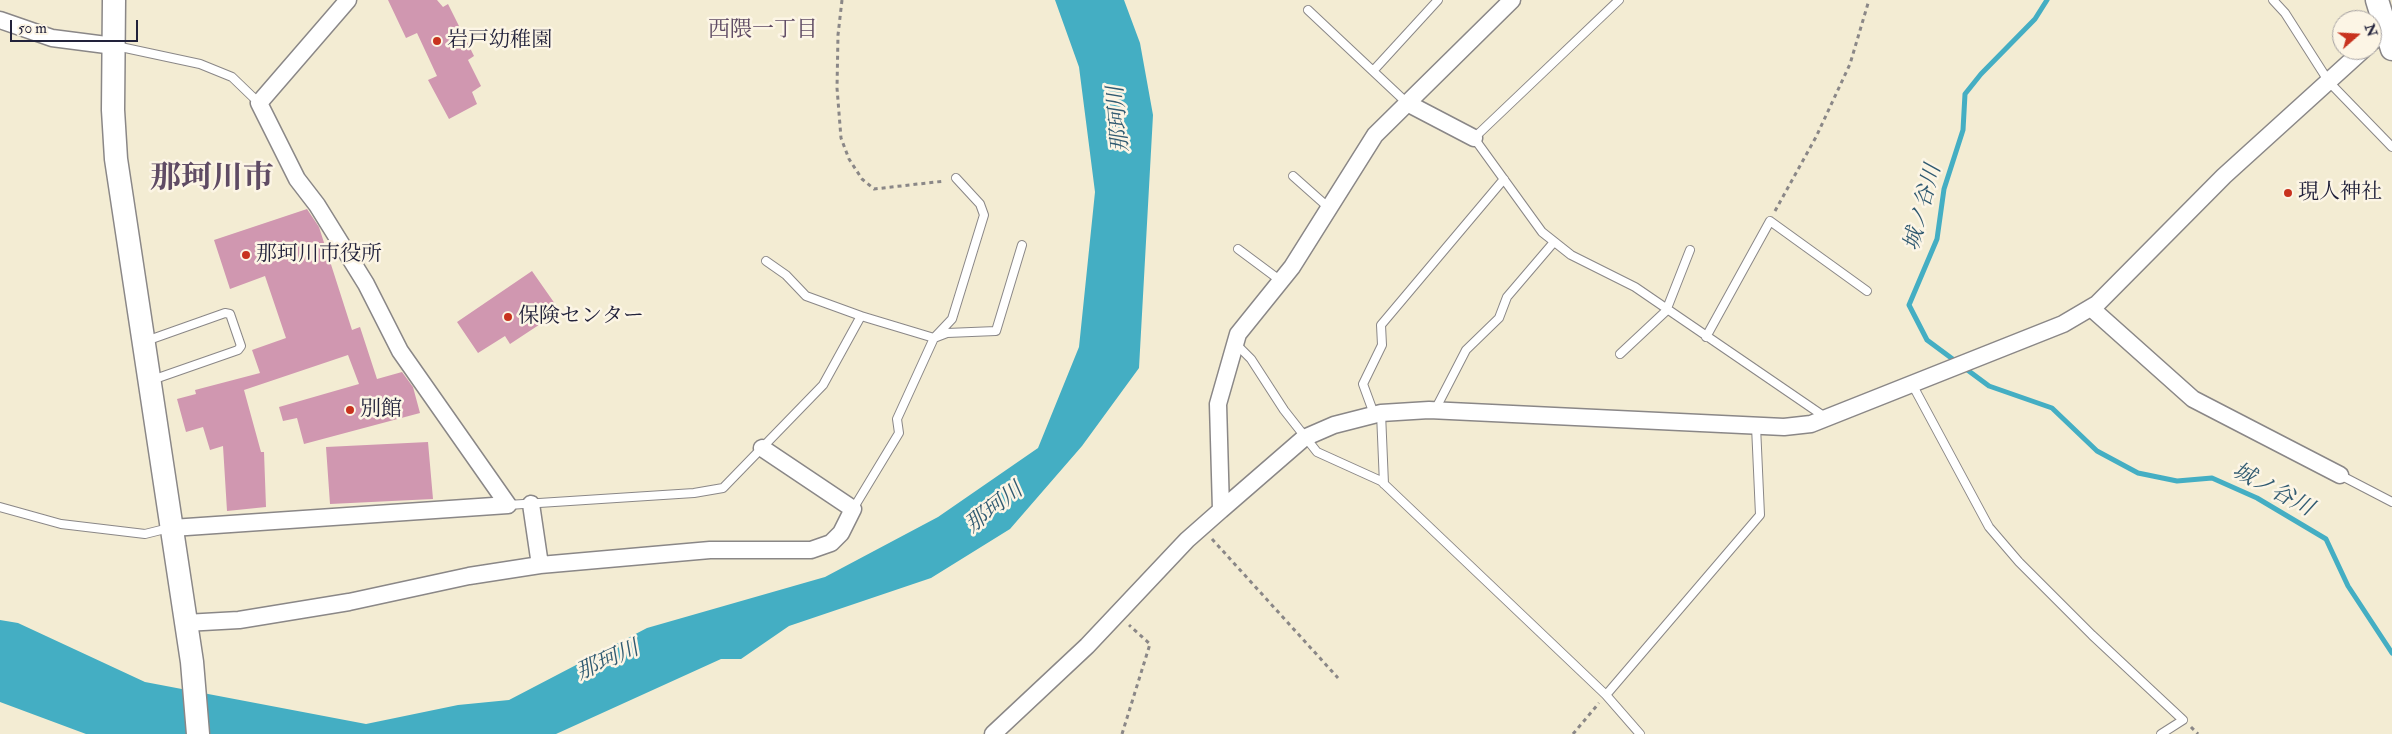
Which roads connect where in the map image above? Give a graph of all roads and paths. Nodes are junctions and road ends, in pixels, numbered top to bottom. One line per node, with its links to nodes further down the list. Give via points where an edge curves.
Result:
1 (114, 0): 13 (street)
2 (348, 0): 18 (street)
3 (842, 0): 23 (path, via 837,88 842,138 849,160 862,179 874,189)
4 (1438, 0): 16 (lane)
5 (1512, 0): 19 (street)
6 (1619, 0): 20 (lane)
7 (1868, 0): 26 (path, via 1850,64 1816,137)
8 (2274, 0): 17 (lane)
9 (2377, 0): 12 (street)
10 (1308, 10): 16 (lane)
11 (0, 20): 13 (street, via 52,38)
12 (2383, 31): 14 (street)
13 (114, 46): 18 (lane, via 200,64 232,77); 39 (street, via 116,159)
14 (2392, 50)
15 (2352, 60): 17 (street)
16 (1373, 71): 19 (lane)
17 (2329, 82): 21 (lane); 34 (street, via 2224,176)
18 (259, 103): 54 (street, via 297,179 366,284 400,351)
19 (1407, 103): 20 (street); 25 (street, via 1375,135)
20 (1474, 138): 24 (lane)
21 (2392, 147)
22 (1293, 176): 25 (lane)
23 (956, 178): 38 (lane, via 980,204 984,215 952,319)
24 (1504, 179): 27 (lane, via 1542,232); 45 (lane, via 1381,325 1382,345 1363,384)
25 (1329, 208): 32 (street)
26 (1770, 221): 33 (lane); 37 (lane)
27 (1554, 242): 35 (lane, via 1570,255 1635,287); 44 (lane, via 1507,297 1499,318 1466,350)
28 (1022, 245): 38 (lane, via 996,331 948,333)
29 (1238, 249): 32 (lane)
30 (1690, 250): 35 (lane)
31 (766, 260): 36 (lane, via 806,296)
32 (1281, 281): 40 (street, via 1238,334)
33 (1867, 291)
34 (2090, 308): 43 (street, via 2063,324); 50 (street, via 2193,399)
35 (1666, 310): 37 (lane); 41 (lane)
36 (861, 316): 38 (lane); 49 (lane, via 823,384)
37 (1706, 337): 46 (lane)
38 (934, 338): 56 (lane, via 897,419 899,433)
39 (144, 342): 42 (street); 42 (lane, via 225,313 230,314 241,346 238,350)
40 (1236, 344): 48 (lane, via 1251,359); 57 (street, via 1218,404)
41 (1620, 354)
42 (150, 381): 58 (street)
43 (1912, 384): 46 (street); 70 (lane, via 1988,527 2092,635 2183,720)
44 (1435, 410): 45 (street); 47 (street)
45 (1377, 413): 48 (street, via 1334,425); 51 (lane)
46 (1826, 418): 47 (street, via 1811,424)
47 (1756, 426): 64 (lane, via 1760,515)
48 (1304, 438): 51 (lane, via 1317,452); 57 (street)
49 (762, 448): 53 (lane, via 723,488 694,493); 56 (street)
50 (2340, 475): 52 (lane)
51 (1384, 484): 64 (lane)
52 (2392, 502)
53 (531, 504): 54 (lane); 60 (street)
54 (508, 505): 58 (street)
55 (0, 507): 58 (lane, via 61,524 145,534)
56 (853, 509): 60 (street, via 841,533 831,543 811,550 710,550)
57 (1221, 510): 59 (street)
58 (172, 528): 62 (street)
59 (1202, 528): 61 (street); 63 (path)
60 (540, 565): 62 (street, via 239,620)
61 (1117, 614): 66 (street); 67 (path, via 1150,644)
62 (185, 623): 65 (street)
63 (1338, 678)
64 (1606, 695): 68 (path); 69 (lane)
65 (198, 734)
66 (993, 734)
67 (1122, 734)
68 (1573, 734)
69 (1640, 734)
70 (2161, 734)

